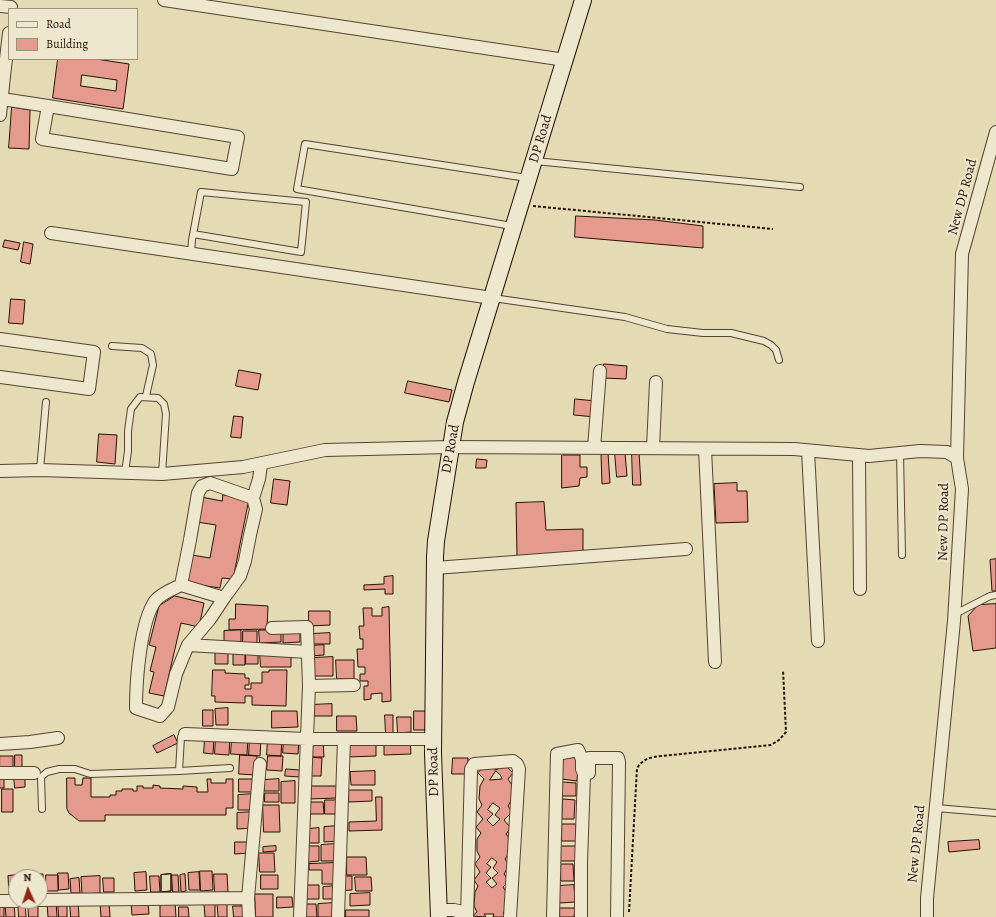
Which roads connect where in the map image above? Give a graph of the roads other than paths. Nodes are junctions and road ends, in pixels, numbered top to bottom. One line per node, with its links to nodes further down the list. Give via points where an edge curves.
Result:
1 (164, 0): 4 (street)
2 (583, 0): 4 (street, DP Road)
3 (8, 40): 5 (street)
4 (565, 60): 10 (street, DP Road)
5 (2, 76): 6 (street)
6 (2, 100): 7 (street); 8 (street)
7 (48, 106): 7 (street, via 238,137 232,169 42,139)
8 (0, 115)
9 (996, 132): 33 (street, New DP Road, via 962,254)
10 (534, 161): 11 (street, DP Road); 12 (lane)
11 (528, 178): 13 (street, DP Road); 13 (lane, via 305,144 296,188)
12 (800, 187)
13 (514, 226): 17 (street, DP Road)
14 (51, 233): 16 (street)
15 (194, 234): 15 (lane, via 201,192 306,202 301,252); 16 (lane)
16 (191, 254): 17 (street)
17 (492, 298): 20 (lane, via 625,317 667,329 731,334 764,341 776,350); 26 (street, DP Road, via 464,388)
18 (0, 339): 22 (street, via 94,352 89,389)
19 (112, 346): 24 (lane, via 142,348 151,354 153,365)
20 (778, 360)
21 (600, 372): 27 (street)
22 (0, 377)
23 (656, 382): 28 (street)
24 (146, 396): 37 (lane, via 140,397 131,409); 38 (lane, via 158,398 164,404 166,414)
25 (46, 402): 35 (lane)
26 (450, 447): 27 (street); 34 (street, via 325,450); 41 (street, DP Road)
27 (594, 448): 28 (street)
28 (653, 448): 29 (street)
29 (705, 449): 30 (street); 52 (street)
30 (808, 451): 32 (street); 49 (street)
31 (900, 453): 32 (street); 33 (street, via 920,450 947,452); 42 (lane)
32 (860, 455): 44 (street)
33 (957, 458): 47 (street, New DP Road, via 962,489)
34 (261, 464): 38 (street); 39 (street)
35 (40, 470): 36 (street); 37 (street)
36 (0, 471)
37 (125, 473): 38 (street)
38 (162, 474)
39 (253, 498): 43 (street, via 210,483 202,486 198,493); 46 (street, via 256,509 245,561 240,576)
40 (686, 549): 41 (street)
41 (435, 555): 59 (street, DP Road)
42 (902, 555)
43 (181, 585): 46 (street); 50 (street, via 155,601 145,623 136,679 136,708 160,716 168,707 176,674)
44 (860, 589)
45 (996, 596): 47 (lane, via 990,596)
46 (224, 598): 50 (street)
47 (955, 614): 66 (street, New DP Road)
48 (272, 628): 51 (street, via 307,627)
49 (818, 641)
50 (188, 645): 51 (street)
51 (308, 652): 54 (street)
52 (715, 662)
53 (354, 685): 54 (street)
54 (309, 686): 57 (street)
55 (185, 734): 57 (street); 63 (lane, via 181,736)
56 (58, 738): 60 (street)
57 (307, 739): 58 (street); 73 (street)
58 (344, 739): 59 (street); 74 (street)
59 (433, 739): 71 (street, DP Road)
60 (0, 744)
61 (260, 764): 69 (street)
62 (230, 768): 63 (lane)
63 (179, 771): 67 (lane, via 90,774 74,769 59,769 47,772 41,777)
64 (0, 773): 65 (street)
65 (34, 773)
66 (936, 808): 68 (lane); 81 (street, New DP Road)
67 (42, 809)
68 (996, 813)
69 (248, 898): 70 (street); 72 (street)
70 (48, 900)
71 (443, 912): 75 (street, via 459,911)
72 (249, 917)
73 (300, 917)
74 (338, 917)
75 (464, 917): 76 (street, via 471,768 474,764 513,761 519,769)
76 (510, 917)
77 (553, 917): 78 (street, via 557,754 578,750 584,774)
78 (581, 917)
79 (586, 917): 80 (street, via 589,758 618,758)
80 (617, 917)
81 (926, 917)

